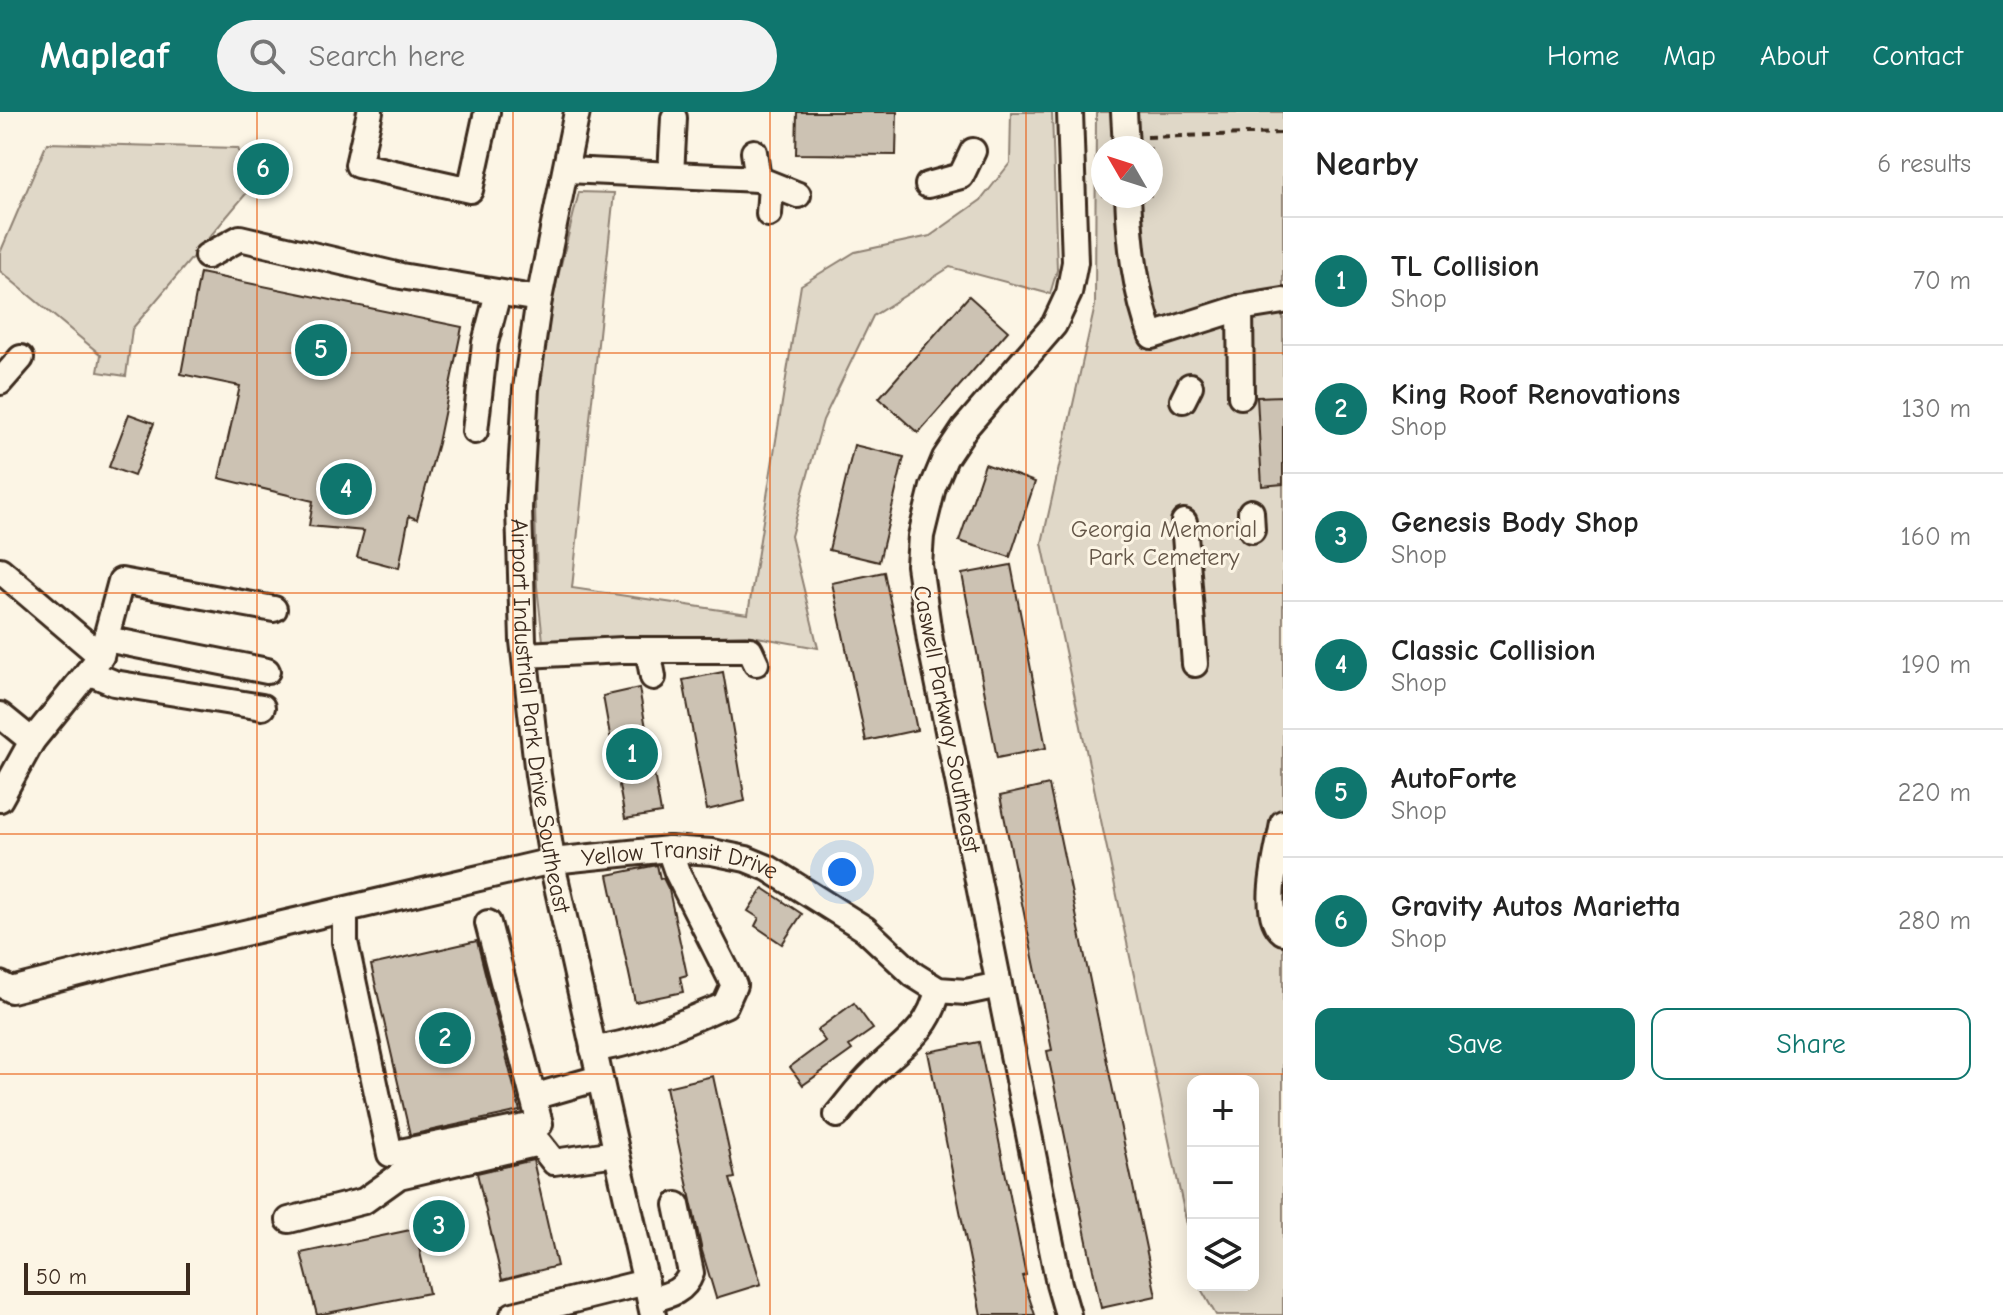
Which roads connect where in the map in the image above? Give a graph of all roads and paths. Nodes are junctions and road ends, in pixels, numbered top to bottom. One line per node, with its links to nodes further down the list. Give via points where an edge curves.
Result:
1 (370, 112): 2 (street, via 358,165 470,190)
2 (487, 112)
3 (577, 112): 12 (street, Airport Industrial Park Drive Southeast)
4 (1070, 112): 49 (street, Caswell Parkway Southeast, via 1075,262 1069,293 1054,325 979,410 945,458 921,536 922,598)
5 (1124, 112): 8 (street)
6 (674, 118): 13 (street)
7 (1283, 133): 9 (path)
8 (1125, 136)
9 (1163, 141)
10 (973, 151): 15 (street, via 961,176)
11 (754, 152): 14 (street)
12 (567, 170): 13 (street); 21 (street, Airport Industrial Park Drive Southeast)
13 (671, 175): 14 (street)
14 (765, 182): 16 (street); 18 (street)
15 (928, 185)
16 (798, 195)
17 (1129, 208): 23 (street, via 1142,311 1152,336)
18 (769, 214)
19 (207, 256): 20 (street, via 240,238)
20 (498, 293): 21 (street); 27 (street, via 485,343)
21 (539, 299): 32 (street, Airport Industrial Park Drive Southeast, via 526,389 519,508)
22 (1283, 301): 23 (street)
23 (1240, 308): 26 (street)
24 (21, 358): 25 (street)
25 (0, 382)
26 (1235, 388)
27 (475, 431)
28 (1184, 522): 35 (street)
29 (0, 570): 33 (street)
30 (274, 609): 33 (street, via 121,581)
31 (648, 650): 32 (street); 34 (street, via 750,650); 37 (street)
32 (525, 655): 44 (street, Airport Industrial Park Drive Southeast)
33 (98, 656): 36 (street); 38 (street, via 114,683); 40 (street)
34 (756, 663)
35 (1195, 664)
36 (267, 671)
37 (653, 677)
38 (262, 707)
39 (0, 715): 40 (street)
40 (32, 741): 41 (street)
41 (0, 799)
42 (1283, 823): 47 (street, via 1270,904)
43 (669, 849): 44 (street, Yellow Transit Drive); 50 (street, Yellow Transit Drive, via 712,852 768,868 865,929); 51 (street, via 734,985 725,1005 659,1033)
44 (552, 861): 45 (street, Yellow Transit Drive); 51 (street, Airport Industrial Park Drive Southeast, via 575,916 589,981)
45 (345, 910): 48 (street, Yellow Transit Drive, via 11,990); 53 (street, via 345,942 390,1154 540,1124)
46 (488, 923): 53 (street)
47 (1283, 932)
48 (0, 984)
49 (999, 985): 50 (street, via 966,992); 61 (street, Caswell Parkway Southeast)
50 (938, 990): 54 (street, via 934,1011 918,1033 873,1072)
51 (593, 1049): 52 (street, Airport Industrial Park Drive Southeast)
52 (599, 1078): 53 (street); 55 (street, Airport Industrial Park Drive Southeast)
53 (533, 1097)
54 (837, 1115)
55 (616, 1153): 57 (street, via 554,1162 539,1143 399,1176 364,1201); 58 (street, Airport Industrial Park Drive Southeast)
56 (677, 1205): 58 (street, via 691,1273 676,1293)
57 (289, 1220)
58 (650, 1299): 59 (street)
59 (584, 1306): 60 (street)
60 (513, 1315)
61 (1068, 1315)

